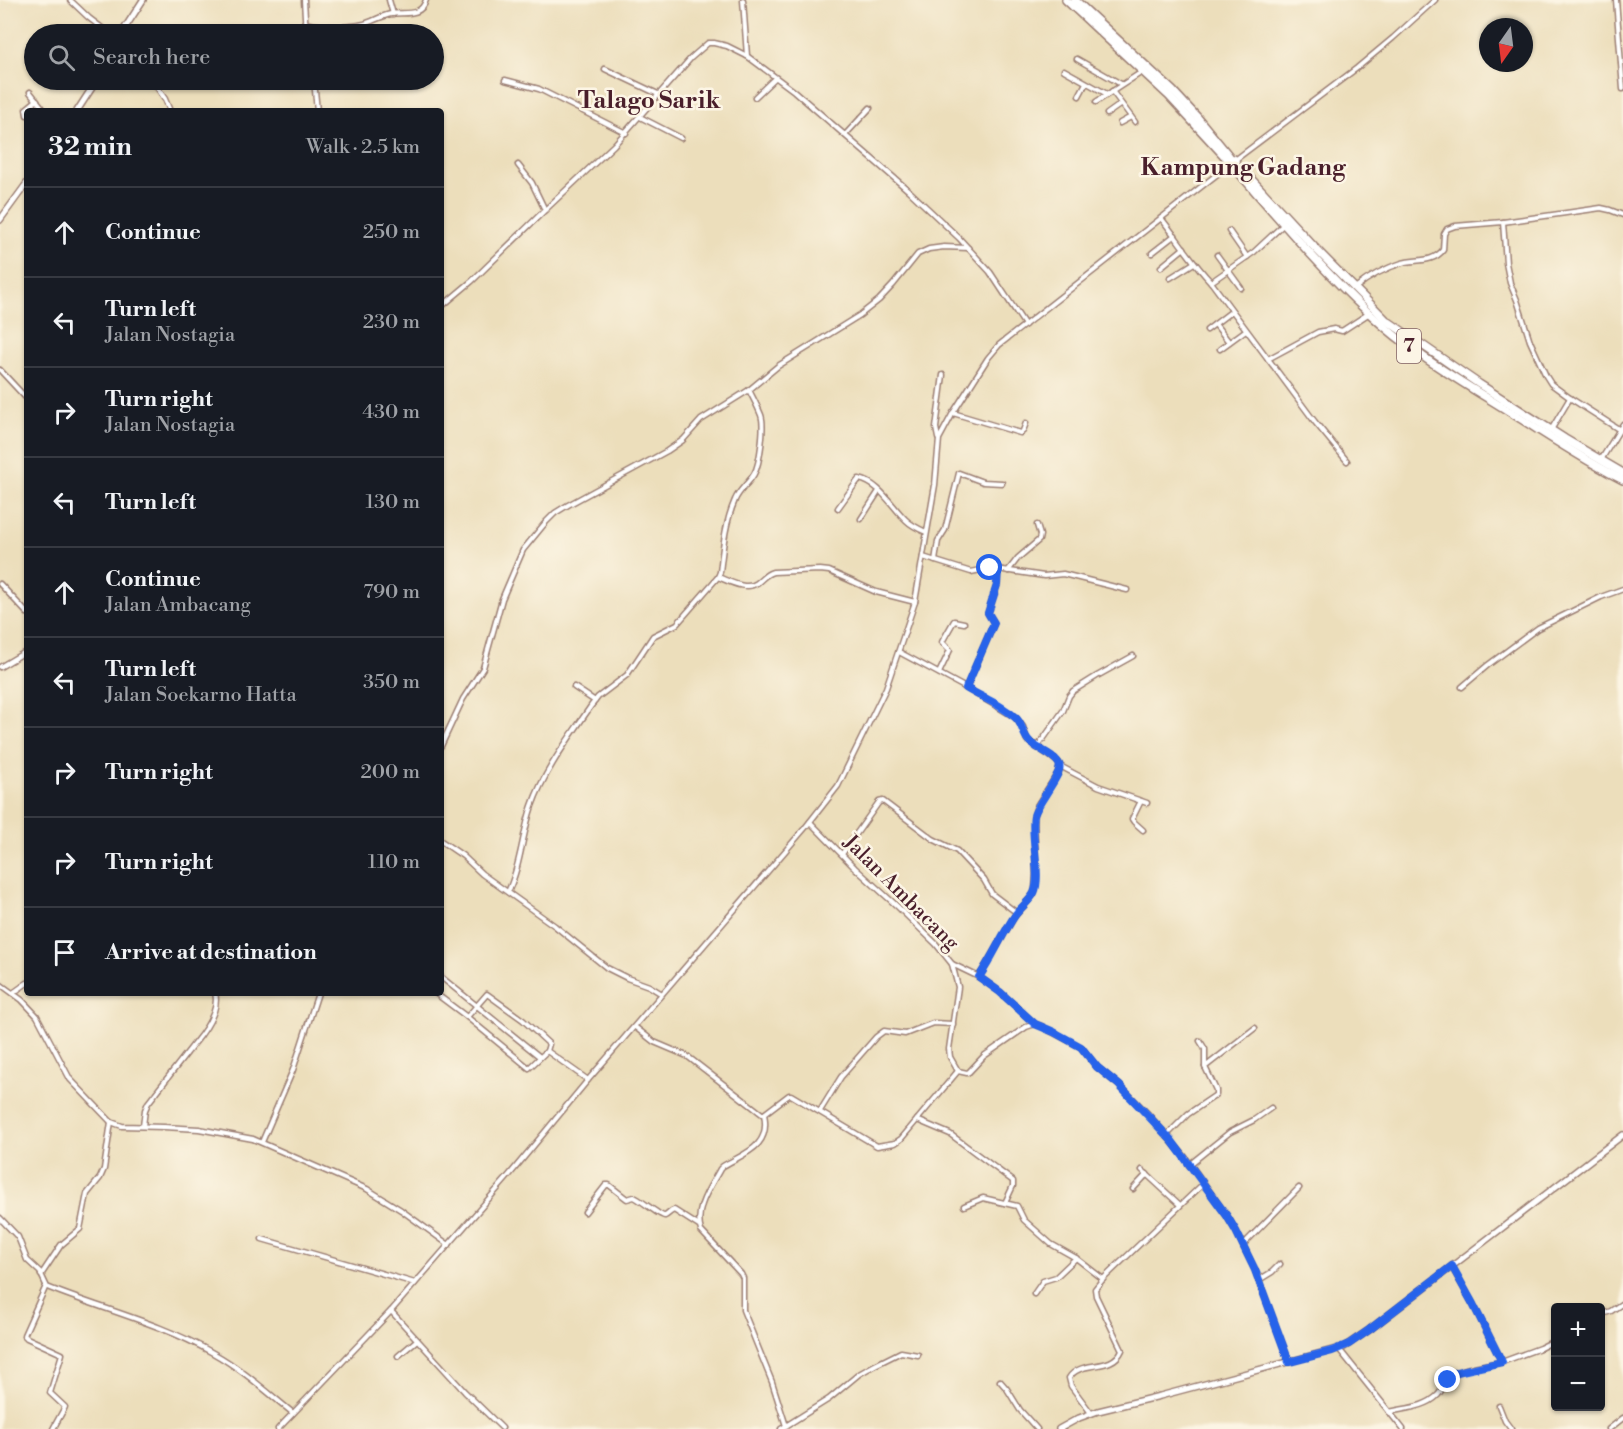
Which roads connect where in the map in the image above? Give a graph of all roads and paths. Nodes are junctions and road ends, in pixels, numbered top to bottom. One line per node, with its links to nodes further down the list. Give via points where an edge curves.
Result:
1 (70, 0): 13 (street)
2 (143, 0): 14 (street)
3 (304, 0): 12 (street)
4 (389, 0): 11 (street)
5 (426, 0): 11 (street, via 417,11)
6 (743, 0): 17 (street)
7 (1066, 0): 21 (highway)
8 (1075, 0): 24 (highway)
9 (1435, 0): 54 (street, via 1357,68)
10 (1616, 0): 27 (street)
11 (393, 14): 16 (street)
12 (304, 23): 15 (street)
13 (97, 24)
14 (127, 24)
15 (310, 24)
16 (361, 24)
17 (747, 56): 22 (street); 34 (street, via 727,46 708,43)
18 (1077, 59): 26 (street)
19 (605, 69): 34 (street)
20 (1064, 70): 25 (street)
21 (1142, 72): 24 (highway); 26 (street)
22 (775, 78): 36 (street); 52 (street)
23 (506, 80): 51 (street, via 539,89)
24 (1156, 81): 54 (highway, via 1197,117)
25 (1086, 83): 33 (street); 35 (street)
26 (1121, 84): 31 (street)
27 (1623, 89)
28 (91, 90): 42 (street)
29 (159, 90): 43 (street)
30 (315, 90): 44 (street)
31 (1111, 91): 33 (street); 39 (street)
32 (30, 92): 37 (street)
33 (1107, 94): 38 (street)
34 (660, 95): 47 (street)
35 (1079, 96)
36 (755, 97)
37 (37, 100): 40 (street); 41 (street)
38 (1096, 102)
39 (1121, 105): 46 (street); 48 (street)
40 (28, 108)
41 (43, 108)
42 (79, 108)
43 (169, 108)
44 (317, 108)
45 (870, 108): 52 (street)
46 (1107, 114)
47 (640, 117): 51 (street); 53 (street)
48 (1131, 117): 49 (street); 50 (street)
49 (1134, 122)
50 (1120, 123)
51 (626, 133): 57 (street)
52 (845, 135): 65 (street)
53 (681, 138)
54 (1232, 162): 59 (street); 62 (highway, 7); 76 (highway, 7)
55 (518, 165): 57 (street)
56 (24, 187): 60 (street)
57 (545, 210): 77 (street)
58 (1623, 215): 61 (street, via 1601,208)
59 (1161, 218): 64 (street); 81 (street)
60 (0, 220)
61 (1503, 222): 76 (street, via 1449,228 1444,234 1443,250 1435,257 1396,265); 92 (street, via 1508,277 1530,341 1549,381)
62 (1285, 224): 69 (street); 78 (highway, 7, via 1328,272)
63 (1229, 231): 69 (street)
64 (1175, 235): 66 (street); 67 (street)
65 (969, 248): 81 (street, via 996,279); 90 (street, via 944,247 918,254 871,307 778,366)
66 (1185, 248): 70 (street); 71 (street)
67 (1152, 253)
68 (1217, 255): 72 (street)
69 (1247, 257): 72 (street)
70 (1194, 263): 73 (street); 74 (street)
71 (1161, 267)
72 (1228, 270): 74 (street); 75 (street)
73 (1170, 279)
74 (1211, 282): 79 (street)
75 (1241, 288)
76 (1355, 288): 78 (highway, 7)
77 (444, 304)
78 (1371, 311): 86 (street, via 1342,331 1318,332); 89 (highway, 7)
79 (1232, 312): 80 (street); 83 (street)
80 (1215, 324): 82 (street); 84 (street)
81 (1025, 325): 93 (street, via 996,348)
82 (1207, 330)
83 (1246, 330): 84 (street); 86 (street)
84 (1229, 342): 85 (street)
85 (1220, 349)
86 (1268, 359): 99 (street)
87 (1, 372): 91 (street)
88 (943, 375): 98 (street, via 936,428)
89 (1477, 387): 96 (highway, 7); 101 (highway, 7, via 1591,463)
90 (749, 390): 112 (street, via 762,420 757,467 736,496 724,536); 128 (street, via 701,420 667,451 568,505 546,522 523,550 502,599 483,668)
91 (24, 396)
92 (1570, 398): 96 (street); 97 (street)
93 (953, 412): 94 (street, via 1020,433); 98 (street)
94 (1026, 423)
95 (1623, 424): 97 (street)
96 (1551, 430): 100 (highway, 7)
97 (1620, 430): 100 (street)
98 (939, 439): 107 (street)
99 (1347, 461)
100 (1601, 461): 101 (highway, 7)
101 (1623, 477)
102 (1002, 483): 109 (street, via 983,482 959,473)
103 (879, 491): 104 (street, via 860,479); 105 (street); 107 (street, via 907,521)
104 (838, 508)
105 (861, 519)
106 (1037, 525): 111 (street, via 1039,540)
107 (926, 532): 108 (street)
108 (923, 557): 109 (street); 116 (street)
109 (935, 561): 110 (street, via 973,572)
110 (998, 569): 111 (street); 126 (street, via 988,613 994,623)
111 (1008, 571): 115 (street, via 1044,576 1063,574)
112 (718, 577): 116 (street, via 750,586 773,572 825,570 876,592); 127 (street, via 677,624 653,636 627,675)
113 (0, 584): 117 (street)
114 (1623, 589): 125 (street, via 1538,628)
115 (1127, 590)
116 (915, 602): 119 (street)
117 (24, 610)
118 (964, 622): 123 (street, via 954,621 942,642 950,650)
119 (899, 652): 123 (street); 133 (street, via 848,769)
120 (24, 653): 122 (street)
121 (1133, 656): 129 (street, via 1073,691)
122 (0, 668)
123 (939, 673): 126 (street)
124 (574, 687): 127 (street)
125 (1462, 687)
126 (966, 688): 129 (street, via 1016,717 1027,740)
127 (595, 701): 137 (street, via 537,793)
128 (444, 740)
129 (1037, 748): 130 (street)
130 (1060, 766): 131 (street, via 1098,786); 138 (street, via 1035,810 1035,890)
131 (1141, 801): 132 (street); 134 (street, via 1132,819)
132 (1147, 803)
133 (810, 822): 136 (street, Jalan Ambacang); 145 (street)
134 (1143, 830)
135 (444, 843): 137 (street)
136 (842, 854): 138 (street, via 879,802 885,802 933,839 957,851 992,894); 139 (street, Jalan Ambacang)
137 (508, 892): 145 (street, via 607,968)
138 (1017, 913): 140 (street)
139 (952, 964): 140 (street); 151 (street, Jalan Ambacang, via 958,987)
140 (979, 977): 152 (street)
141 (444, 979): 149 (street)
142 (0, 984): 144 (street)
143 (24, 985): 144 (street)
144 (13, 993): 165 (street, via 37,1016 72,1081)
145 (662, 994): 153 (street)
146 (216, 996): 166 (street, via 217,1003 201,1035 148,1103)
147 (317, 996): 169 (street, via 293,1070)
148 (439, 996): 150 (street)
149 (476, 1006): 150 (street); 156 (street, via 487,994 549,1044); 157 (street)
150 (468, 1017): 157 (street, via 528,1068)
151 (953, 1024): 159 (street, Jalan Ambacang, via 950,1054); 162 (street, via 933,1023 905,1034 884,1031 841,1077)
152 (1035, 1024): 159 (street, via 988,1053 967,1074); 167 (street, via 1081,1047)
153 (635, 1027): 160 (street); 163 (street, via 654,1042 687,1056)
154 (1255, 1028): 158 (street)
155 (1200, 1041): 158 (street, via 1205,1049)
156 (547, 1051): 157 (street); 160 (street)
157 (540, 1057)
158 (1205, 1067): 167 (street, via 1216,1095)
159 (958, 1071): 164 (street)
160 (588, 1080): 183 (street)
161 (1271, 1108): 170 (street, via 1233,1130)
162 (820, 1111): 163 (street, via 789,1095); 164 (street, via 878,1146 898,1142)
163 (764, 1114): 181 (street, via 764,1131 756,1147 723,1166 711,1185 701,1204)
164 (917, 1120): 176 (street, via 950,1134 1013,1181)
165 (111, 1122): 166 (street); 188 (street, via 104,1169 87,1194 80,1229 61,1245)
166 (143, 1126): 169 (street, via 199,1129)
167 (1167, 1135): 170 (street)
168 (1623, 1135): 187 (street)
169 (262, 1142): 183 (street, via 368,1189)
170 (1189, 1165): 173 (street)
171 (1142, 1170): 172 (street)
172 (1147, 1174): 175 (street); 177 (street)
173 (1203, 1184): 177 (street); 184 (street)
174 (1299, 1188): 184 (street)
175 (1132, 1189)
176 (1005, 1203): 178 (street, via 983,1198); 185 (street, via 1017,1206 1025,1222 1055,1247)
177 (1180, 1205): 189 (street)
178 (964, 1206)
179 (585, 1212): 181 (street, via 609,1185 627,1199 642,1200 660,1215 674,1210)
180 (0, 1218): 188 (street, via 18,1237 27,1260)
181 (699, 1227): 210 (street, via 743,1278 743,1310)
182 (262, 1239): 191 (street)
183 (449, 1245): 191 (street)
184 (1243, 1245): 190 (street)
185 (1076, 1258): 189 (street); 193 (street, via 1056,1277 1043,1281)
186 (1280, 1264): 190 (street)
187 (1452, 1266): 199 (street); 203 (street)
188 (41, 1276): 192 (street)
189 (1103, 1279): 208 (street, via 1095,1293 1121,1353 1104,1365 1080,1368 1069,1378)
190 (1259, 1280): 202 (street)
191 (415, 1283): 195 (street)
192 (46, 1286): 207 (street, via 204,1348); 212 (street, via 24,1335 62,1354 50,1393 65,1407)
193 (1034, 1294)
194 (1623, 1303): 196 (street)
195 (391, 1311): 197 (street); 207 (street)
196 (1605, 1314)
197 (417, 1340): 201 (street); 211 (street)
198 (1551, 1342): 203 (street)
199 (1339, 1349): 202 (street); 206 (street)
200 (918, 1355): 210 (street, via 901,1352 875,1365)
201 (398, 1356)
202 (1289, 1362): 208 (street)
203 (1502, 1362): 206 (street, via 1457,1372 1428,1402)
204 (1000, 1381): 215 (street)
205 (1499, 1407): 218 (street)
206 (1389, 1412): 217 (street)
207 (293, 1413): 213 (street)
208 (1091, 1413): 216 (street)
209 (1623, 1418): 219 (street)
210 (786, 1426): 214 (street)
211 (502, 1428)
212 (53, 1429)
213 (278, 1429)
214 (781, 1429)
215 (1037, 1429)
216 (1059, 1429)
217 (1403, 1429)
218 (1511, 1429)
219 (1609, 1429)

